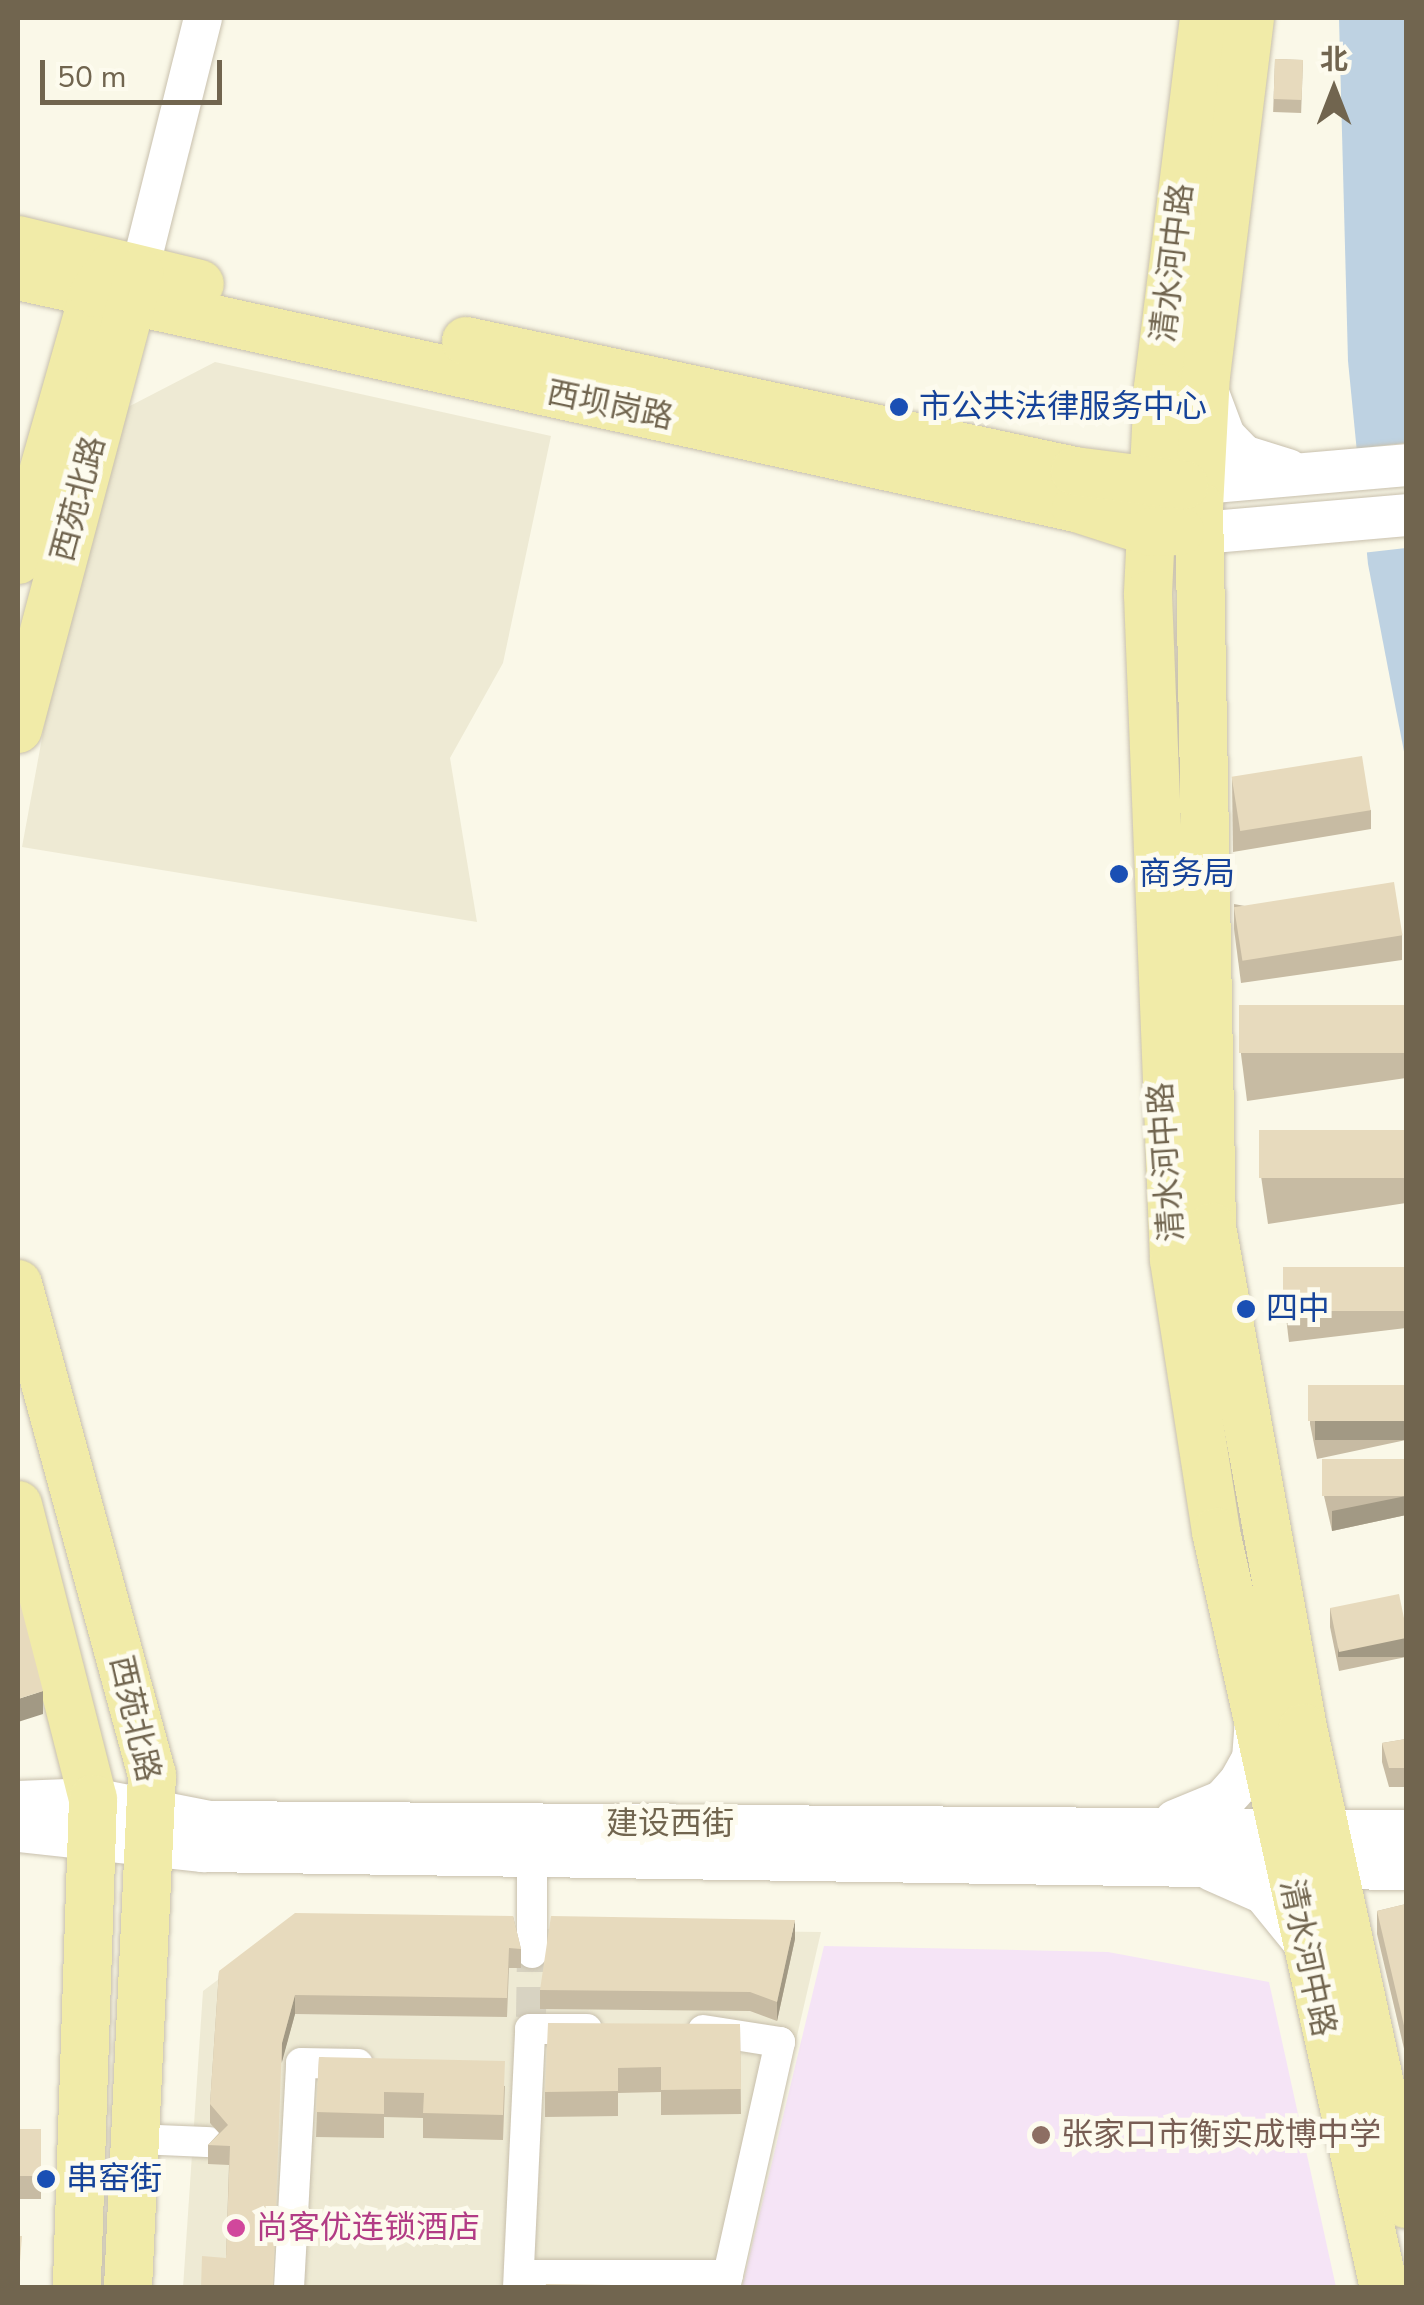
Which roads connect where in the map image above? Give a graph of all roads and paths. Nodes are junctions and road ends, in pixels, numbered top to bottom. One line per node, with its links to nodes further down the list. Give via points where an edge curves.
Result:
1 (183, 18): 7 (street)
2 (203, 18): 7 (street)
3 (1204, 18): 8 (main road, 清水河中路)
4 (1250, 18): 9 (main road, 清水河中路)
5 (18, 240): 7 (main road, 西坝岗路)
6 (18, 276): 7 (main road, 西坝岗路)
7 (120, 282): 10 (main road, 西坝岗路); 13 (main road, 西坝岗路); 17 (main road, 西苑北路); 20 (main road, 西苑北路)
8 (1158, 388): 10 (main road, via 1115,443); 14 (main road, 清水河中路)
9 (1206, 388): 12 (main road, via 1224,436 1243,456); 14 (main road, 清水河中路)
10 (1033, 462): 14 (main road, 西坝岗路)
11 (1406, 465): 12 (main road)
12 (1321, 474): 14 (main road)
13 (1076, 508): 14 (main road, 西坝岗路); 18 (main road, via 1136,554)
14 (1177, 508): 16 (main road); 18 (main road, 清水河中路); 19 (main road, 清水河中路)
15 (1406, 515): 16 (main road)
16 (1255, 529): 19 (main road, via 1217,554)
17 (18, 560)
18 (1148, 595): 24 (main road, 清水河中路, via 1174,1260)
19 (1198, 595): 25 (main road, 清水河中路, via 1212,1227)
20 (28, 651): 21 (main road, 西苑北路)
21 (18, 728)
22 (18, 1284): 29 (main road, 西苑北路, via 145,1737)
23 (18, 1505): 27 (main road, 西苑北路)
24 (1256, 1718): 28 (main road, via 1253,1759 1223,1801); 32 (main road, 清水河中路)
25 (1310, 1760): 30 (main road, via 1351,1809); 32 (main road, 清水河中路)
26 (18, 1802): 27 (main road, 建设西街)
27 (94, 1817): 29 (main road, 建设西街); 31 (main road, 建设西街); 48 (main road, 西苑北路)
28 (1157, 1826): 29 (main road, 建设西街, via 209,1822); 32 (main road, 建设西街)
29 (152, 1829): 33 (main road, 建设西街); 43 (main road, 西苑北路)
30 (1406, 1830): 32 (main road)
31 (18, 1831)
32 (1306, 1846): 34 (main road, 建设西街); 35 (main road); 36 (main road, 清水河中路)
33 (532, 1854): 34 (main road, 建设西街); 37 (street)
34 (1183, 1862): 36 (main road, via 1246,1880)
35 (1406, 1872): 36 (main road, via 1355,1892)
36 (1325, 1938): 45 (main road, 清水河中路); 51 (main road, 清水河中路)
37 (532, 1953)
38 (630, 2030): 42 (street, via 531,2023)
39 (670, 2030): 47 (street, via 750,2030 780,2042)
40 (396, 2065): 50 (street, via 301,2062 291,2145)
41 (492, 2067): 42 (street)
42 (530, 2068): 46 (street)
43 (136, 2139): 44 (street); 49 (main road, 西苑北路)
44 (209, 2142)
45 (1406, 2204)
46 (519, 2281): 47 (street)
47 (726, 2281)
48 (77, 2288)
49 (128, 2288)
50 (289, 2288)
51 (1384, 2288)

